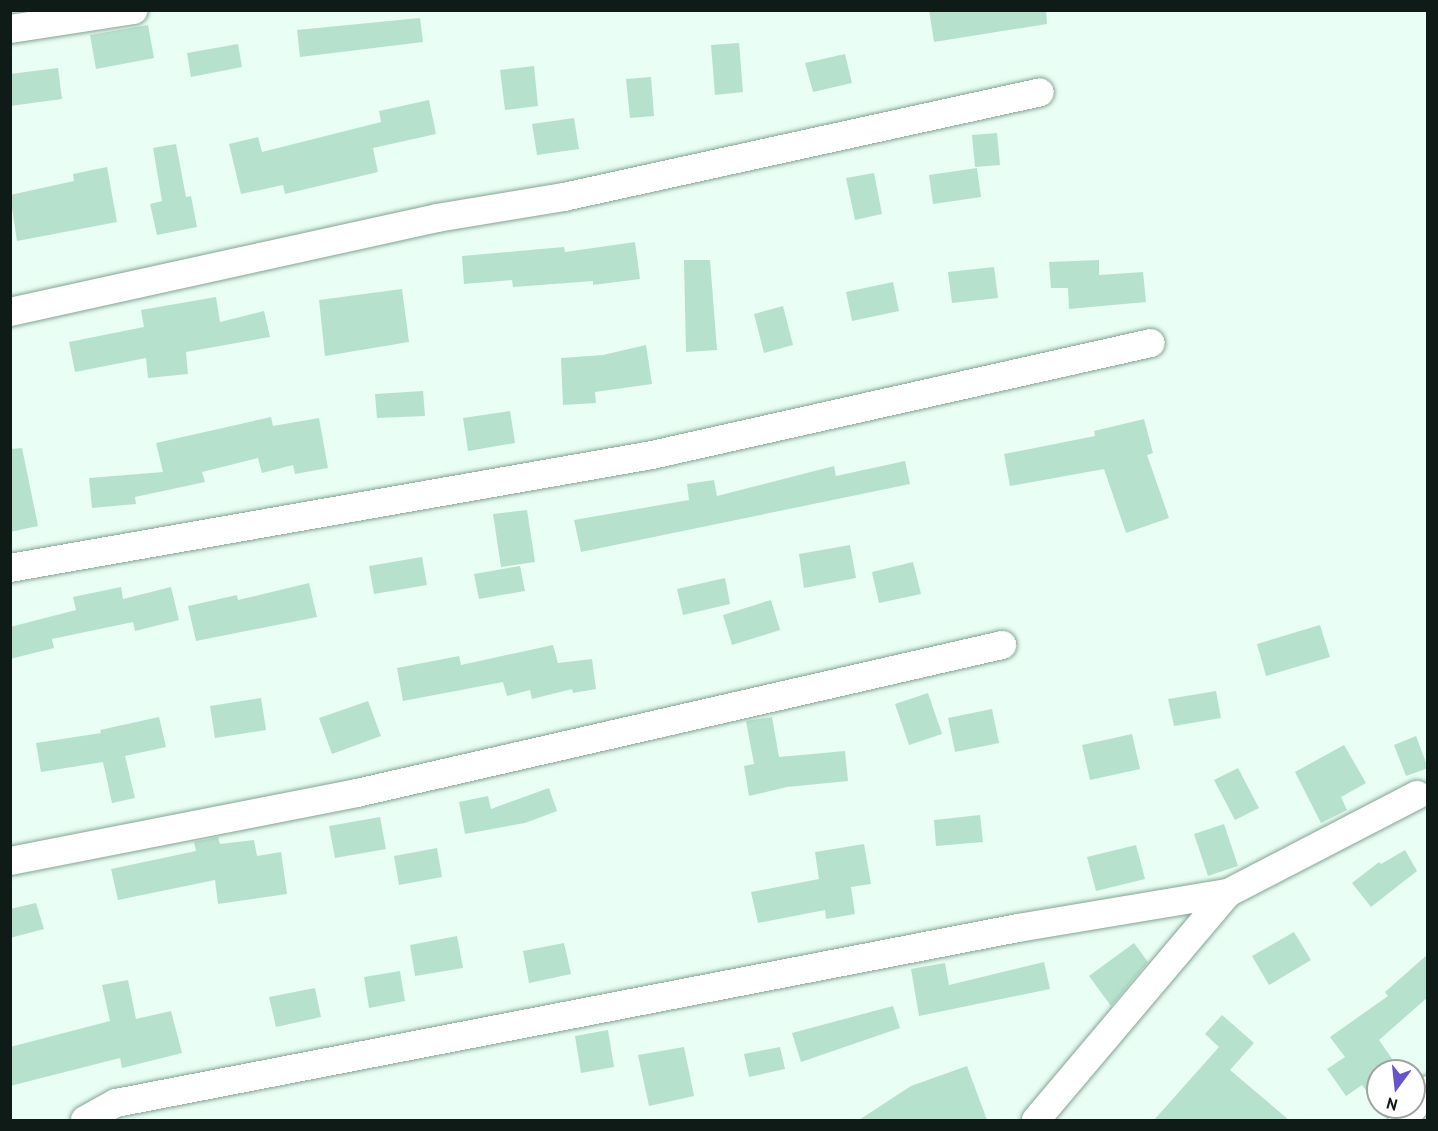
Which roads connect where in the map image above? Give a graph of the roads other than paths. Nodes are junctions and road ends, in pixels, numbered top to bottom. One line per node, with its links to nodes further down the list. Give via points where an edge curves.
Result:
1 (134, 10): 2 (street)
2 (10, 29)
3 (1040, 92): 4 (street, via 564,197 437,219)
4 (10, 312)
5 (1150, 343): 6 (street, via 652,455)
6 (10, 568)
7 (1002, 645): 9 (street, via 357,793)
8 (1417, 795): 10 (street)
9 (10, 861)
10 (1228, 893): 12 (street, via 1018,928 116,1103); 13 (street)
11 (1428, 1090): 14 (street)
12 (85, 1120)
13 (1036, 1120)
14 (1403, 1120)

